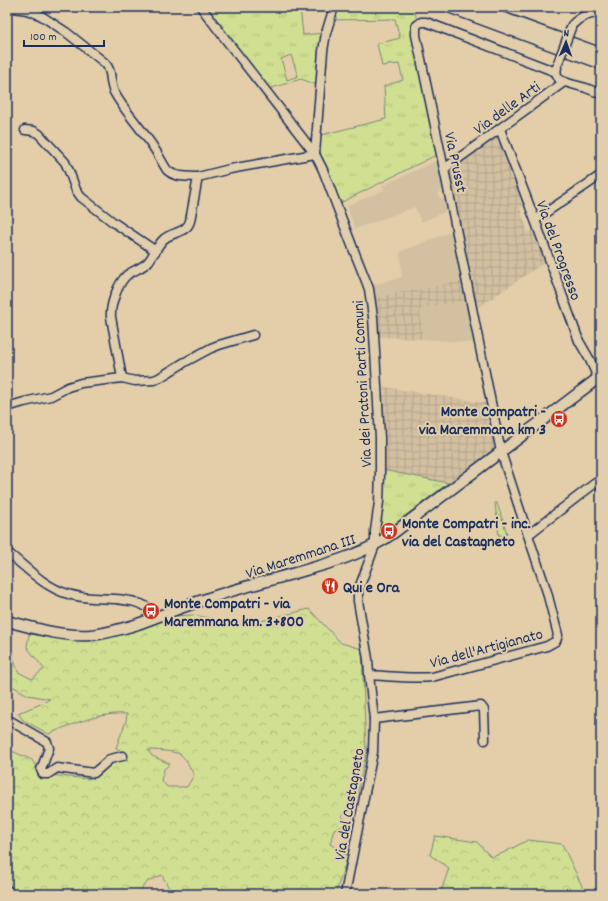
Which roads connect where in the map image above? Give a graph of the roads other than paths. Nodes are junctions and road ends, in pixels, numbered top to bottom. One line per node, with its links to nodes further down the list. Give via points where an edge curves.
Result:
1 (7, 7): 17 (street, via 42,16 105,63 109,68 111,85 117,97 151,142 167,170 176,175)
2 (201, 7): 14 (street, Via dei Pratoni Parti Comuni)
3 (334, 7): 14 (street, via 323,51)
4 (450, 7): 8 (highway)
5 (472, 7): 7 (highway)
6 (601, 13): 9 (street, bridge, via 580,17 572,25)
7 (601, 54)
8 (601, 63)
9 (556, 72): 10 (street, via 558,78); 15 (street, Via Prusst, via 426,22 418,24 415,28 416,35)
10 (564, 82): 11 (street); 12 (street, Via delle Arti)
11 (601, 94)
12 (500, 129): 15 (street, Via delle Arti); 18 (street, Via del Progresso)
13 (25, 130): 19 (street, via 39,134 61,157 76,190 83,198)
14 (315, 154): 17 (street); 27 (street, Via dei Pratoni Parti Comuni, via 369,289 380,450)
15 (444, 168): 24 (street, Via Prusst)
16 (601, 175): 18 (street)
17 (198, 177): 19 (street, via 189,224 164,240)
18 (534, 220): 21 (street, Via del Progresso, via 579,341)
19 (156, 251): 22 (street, via 147,263 123,280 112,307 111,320)
20 (253, 335): 22 (street, via 211,348 154,380 135,381)
21 (600, 377): 24 (main road, Via Maremmana III)
22 (122, 378): 23 (street, via 78,384 51,396)
23 (7, 407)
24 (501, 452): 26 (street, Via dell'Artigianato); 27 (main road, Via Maremmana III)
25 (601, 480): 26 (street)
26 (528, 535): 31 (street, Via dell'Artigianato, via 547,592 558,635 556,641 547,646 432,677)
27 (375, 545): 29 (main road, Via Maremmana III, via 340,560 208,598); 31 (street, Via del Castagneto, via 358,592)
28 (7, 552): 29 (street, via 61,592 82,597 133,602)
29 (160, 616): 30 (main road, Via Maremmana III, via 102,634 77,636)
30 (7, 621)
31 (369, 675): 33 (street, Via del Castagneto)
32 (7, 719): 35 (street, via 47,742 49,748 41,770 43,774 57,768 94,772 110,759)
33 (374, 719): 34 (street, via 481,706 484,710); 38 (street, Via del Castagneto, via 373,752)
34 (485, 740)
35 (122, 756)
36 (7, 891): 37 (main road)
37 (8, 894)
38 (345, 894)

